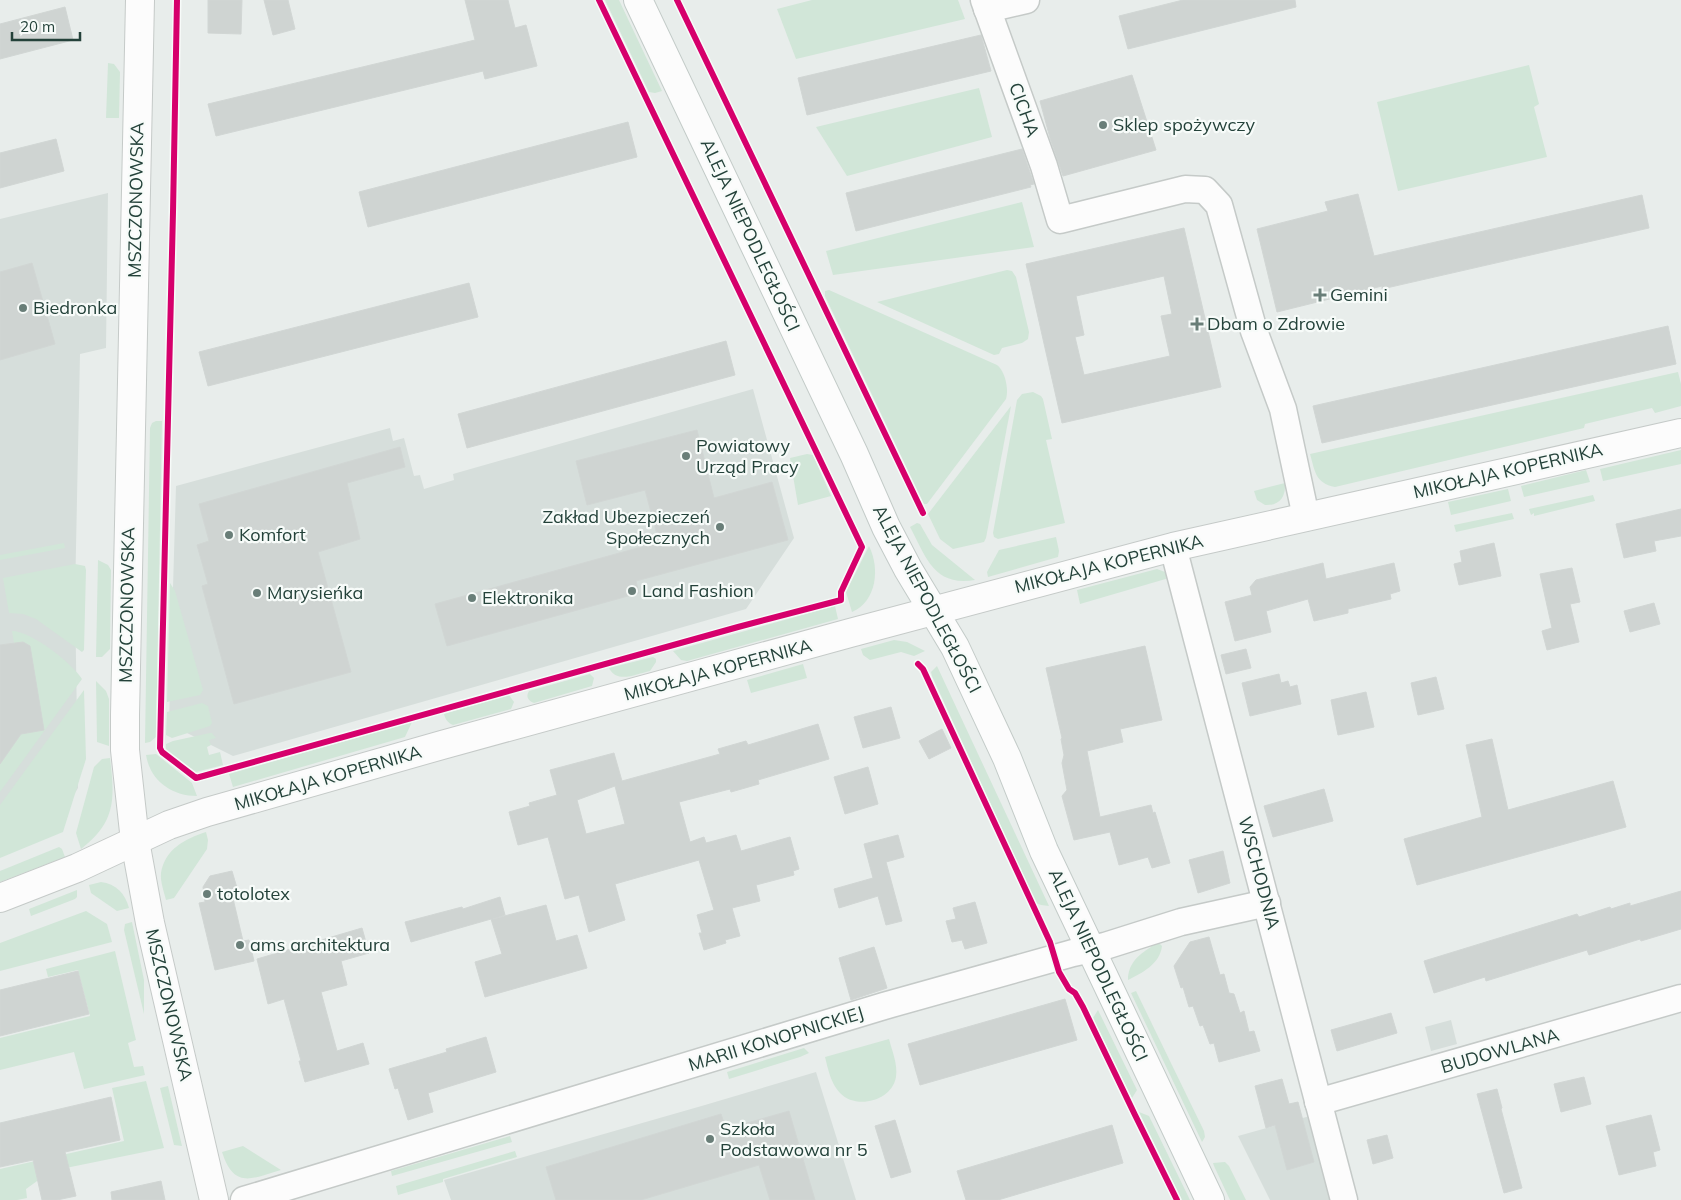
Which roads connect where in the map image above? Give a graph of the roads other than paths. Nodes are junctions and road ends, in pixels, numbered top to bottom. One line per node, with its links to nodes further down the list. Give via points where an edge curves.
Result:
1 (140, 0): 9 (street, MSZCZONOWSKA, via 124,715)
2 (638, 0): 8 (street, ALEJA NIEPODLEGŁOŚCI, via 886,527)
3 (1026, 0): 4 (street)
4 (985, 5): 6 (street, CICHA, via 1044,166 1060,220 1185,189 1205,190 1219,205 1254,331 1282,409)
5 (1681, 433): 6 (street, MIKOŁAJA KOPERNIKA)
6 (1306, 517): 7 (street, MIKOŁAJA KOPERNIKA)
7 (1173, 547): 8 (street, MIKOŁAJA KOPERNIKA); 11 (street, WSCHODNIA)
8 (934, 611): 9 (street, MIKOŁAJA KOPERNIKA, via 220,808 169,825); 12 (street, ALEJA NIEPODLEGŁOŚCI, via 955,647 1007,758 1044,851)
9 (135, 841): 10 (street, MIKOŁAJA KOPERNIKA); 16 (street, MSZCZONOWSKA, via 150,923)
10 (0, 898)
11 (1267, 903): 12 (street, MARII KONOPNICKIEJ, via 1181,922); 14 (street, WSCHODNIA)
12 (1091, 949): 15 (street, MARII KONOPNICKIEJ, via 884,1006); 18 (street, ALEJA NIEPODLEGŁOŚCI)
13 (1681, 998): 14 (street, BUDOWLANA)
14 (1318, 1102): 19 (street, WSCHODNIA)
15 (283, 1193): 17 (street, MARII KONOPNICKIEJ)
16 (214, 1200)
17 (244, 1200)
18 (1210, 1200)
19 (1344, 1200)

